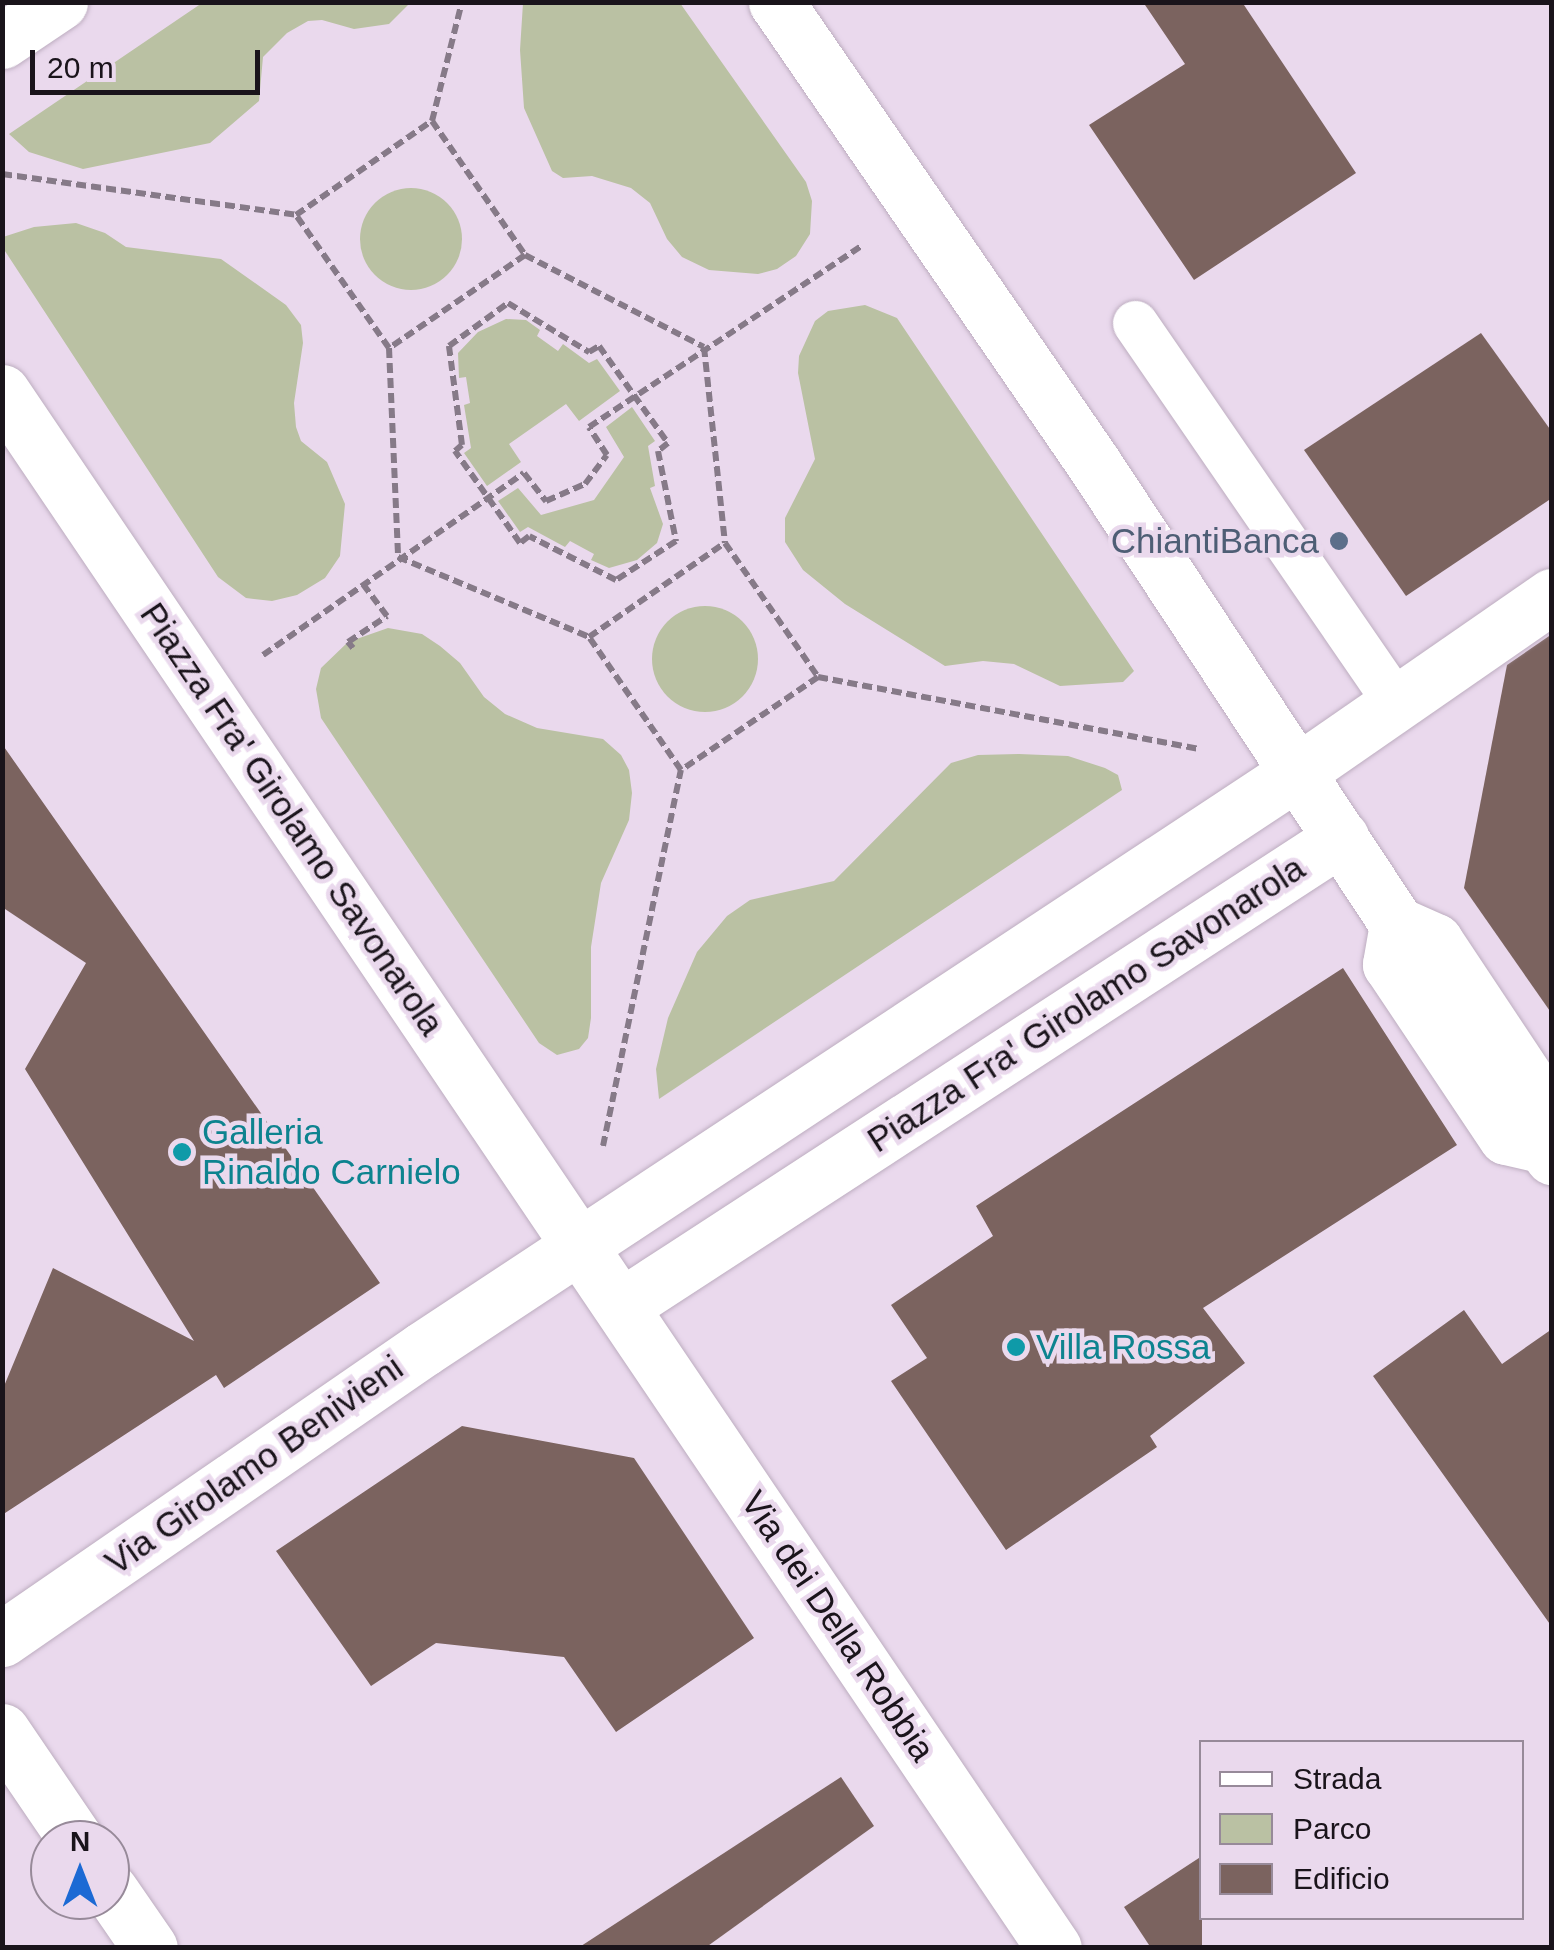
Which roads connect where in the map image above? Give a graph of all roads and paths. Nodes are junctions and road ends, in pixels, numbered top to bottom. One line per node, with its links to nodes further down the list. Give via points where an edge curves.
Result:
1 (60, 2): 4 (street)
2 (462, 2): 5 (path)
3 (776, 2): 26 (street, Piazza Fra' Girolamo Savonarola, via 1084,448)
4 (2, 41)
5 (432, 121): 7 (path); 9 (path)
6 (2, 174): 7 (path)
7 (296, 215): 12 (path)
8 (862, 246): 11 (path)
9 (526, 255): 11 (path); 12 (path)
10 (1135, 323): 24 (lane)
11 (704, 347): 14 (path); 16 (path)
12 (389, 348): 17 (path)
13 (2, 392): 30 (street, Piazza Fra' Girolamo Savonarola)
14 (633, 394): 15 (path, via 588,426 607,455 585,484 546,501 524,473); 15 (path, via 599,346 588,352 508,304 449,346 462,444 455,451); 15 (path, via 668,443 658,451 676,541 616,580 529,536 520,543)
15 (486, 497): 17 (path)
16 (725, 543): 20 (path); 23 (path)
17 (398, 558): 18 (path); 20 (path)
18 (362, 583): 21 (path, via 387,616 348,642); 22 (path)
19 (1552, 596): 24 (street)
20 (588, 637): 25 (path)
21 (352, 648)
22 (263, 655)
23 (818, 677): 25 (path); 26 (path)
24 (1397, 704): 26 (street)
25 (682, 770): 28 (path)
26 (1296, 773): 27 (street, Piazza Fra' Girolamo Savonarola); 30 (street)
27 (1341, 838): 29 (street, via 1397,924 1390,964 1506,1137); 31 (street, Piazza Fra' Girolamo Savonarola)
28 (602, 1151)
29 (1548, 1152)
30 (583, 1246): 31 (street, Piazza Fra' Girolamo Savonarola); 32 (street, Via Girolamo Benivieni)
31 (623, 1305): 37 (street, Via dei Della Robbia)
32 (2, 1639)
33 (2, 1731): 34 (street)
34 (62, 1820)
35 (130, 1919): 36 (street)
36 (150, 1948)
37 (1054, 1948)

